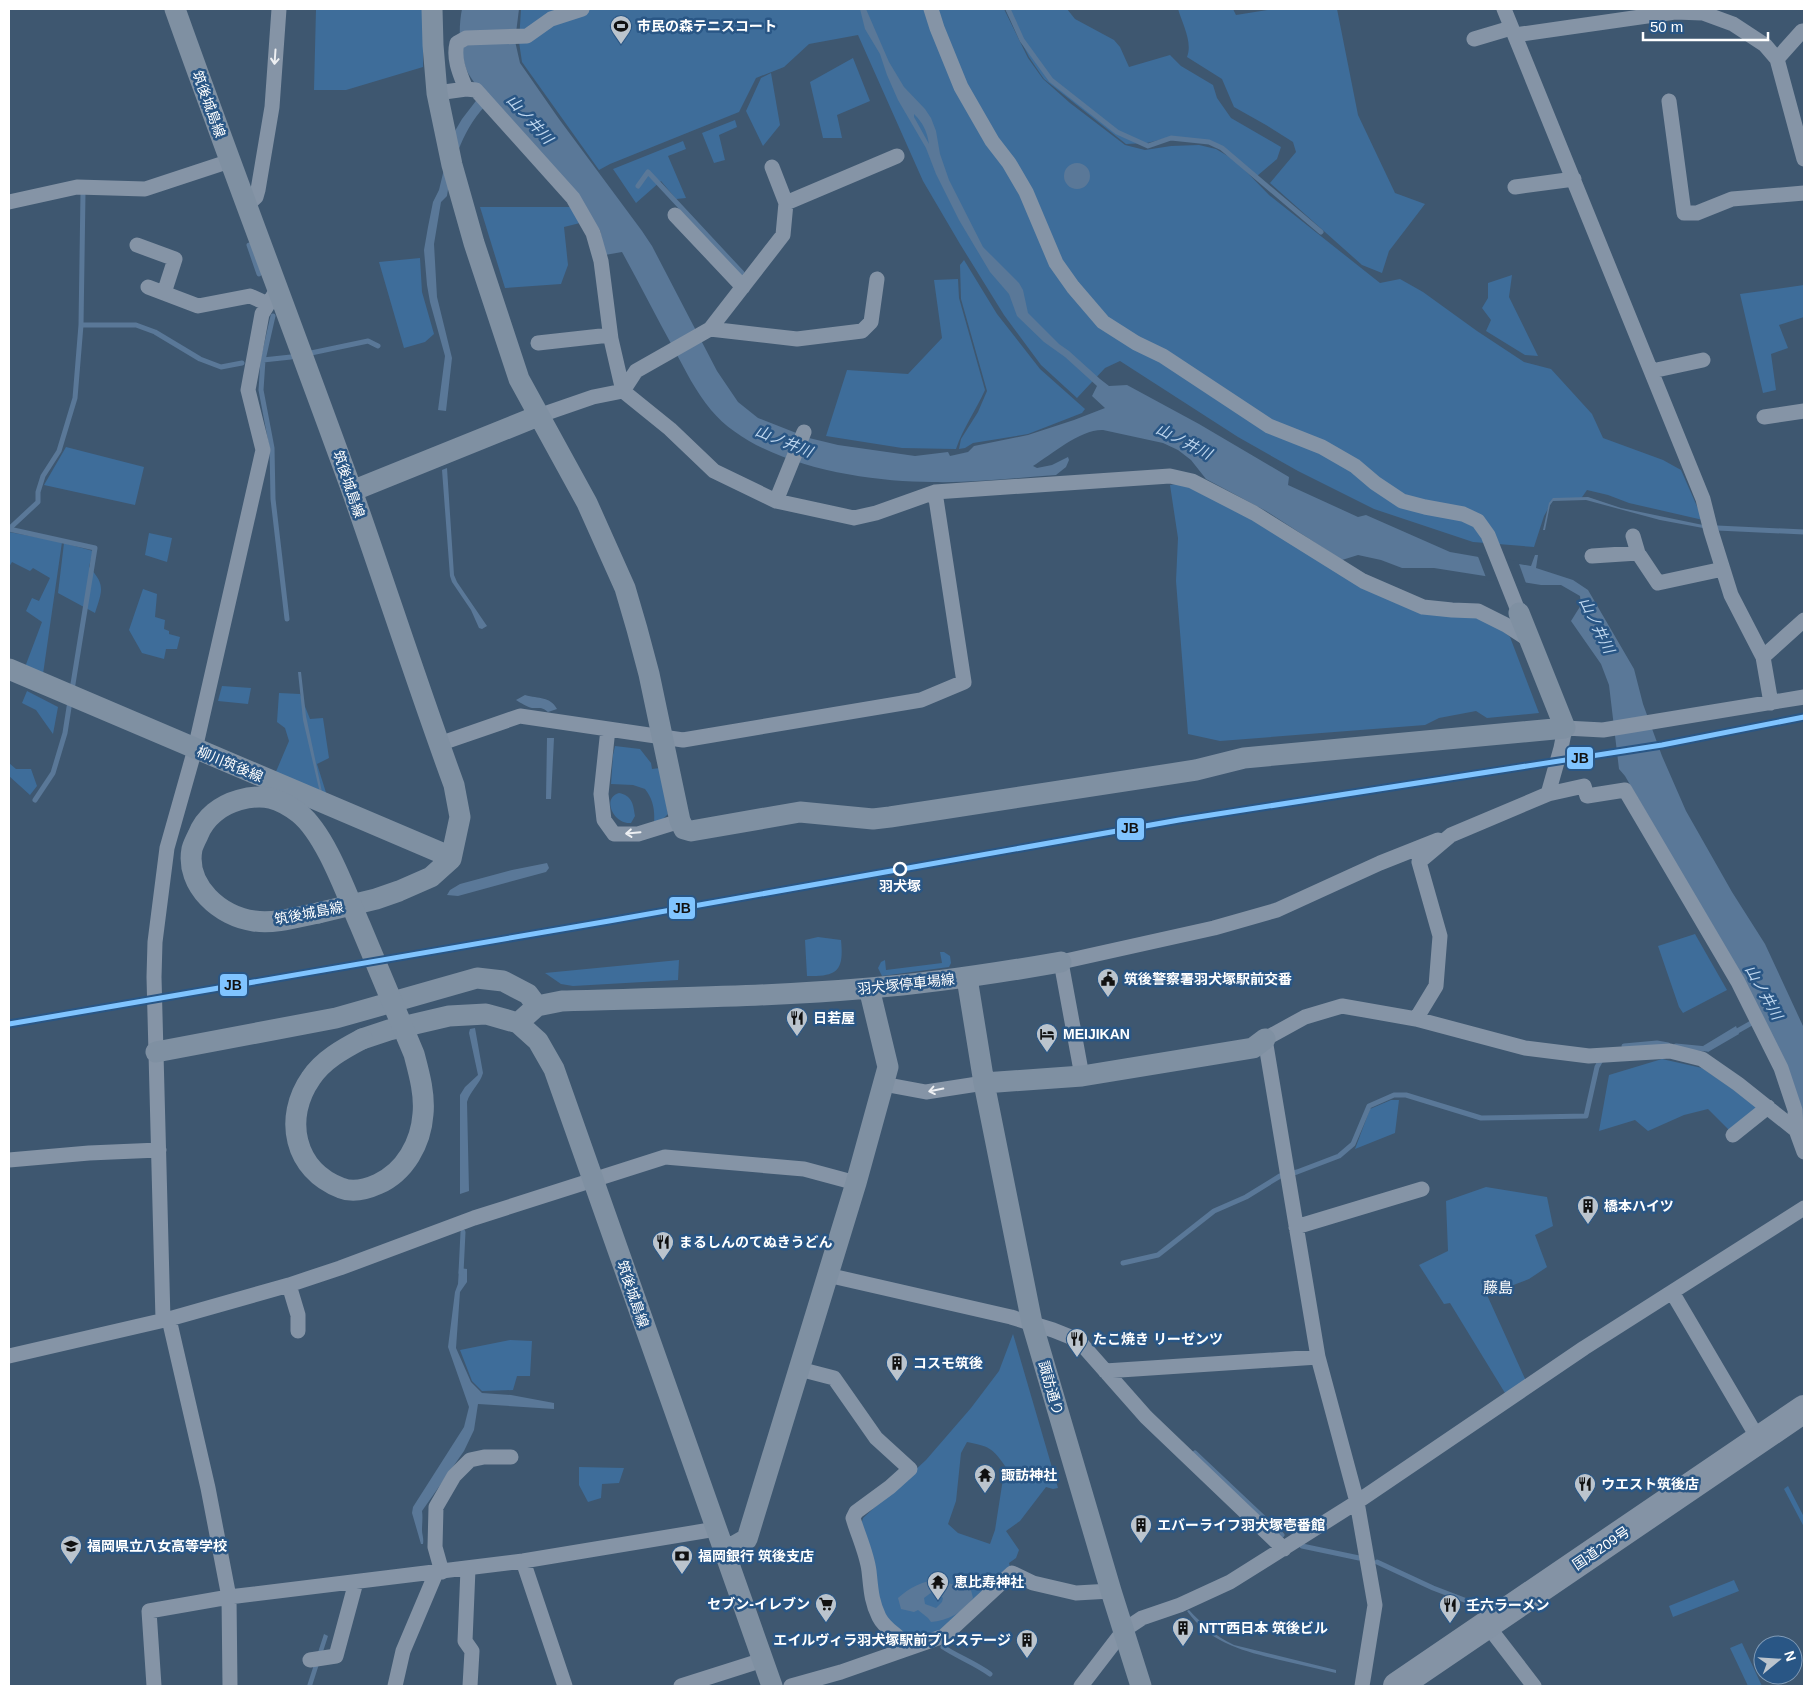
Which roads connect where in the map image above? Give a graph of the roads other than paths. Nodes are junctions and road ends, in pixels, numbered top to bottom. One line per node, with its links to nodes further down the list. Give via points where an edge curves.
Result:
1 (175, 9): 17 (main road, 筑後城島線)
2 (279, 9): 24 (street, one-way to 24, via 270,117 258,190 256,198)
3 (432, 9): 13 (main road)
4 (582, 9): 12 (street, via 551,19 527,36 466,38 457,43 455,52)
5 (931, 9): 49 (street, via 961,87 1026,192 1056,263 1103,322 1163,356 1269,426 1322,447 1355,466 1402,501 1463,514 1478,521 1488,535)
6 (1504, 9): 8 (street)
7 (1675, 10): 8 (street); 11 (street, via 1703,13 1733,24 1765,45)
8 (1513, 31): 10 (street); 19 (street)
9 (1804, 31): 11 (street)
10 (1474, 39)
11 (1777, 59): 16 (street)
12 (466, 89): 13 (street); 33 (street, via 476,90 573,198 593,233 601,261)
13 (437, 92): 39 (main road, via 452,165 488,286 519,379)
14 (1669, 101): 21 (street, via 1684,212 1697,213 1732,199)
15 (897, 156): 23 (street)
16 (1804, 159)
17 (230, 161): 22 (street, via 145,189 77,187); 24 (main road, 筑後城島線)
18 (772, 166): 23 (street)
19 (1574, 179): 20 (street); 36 (street)
20 (1515, 187)
21 (1804, 193)
22 (9, 202)
23 (786, 203): 29 (street, via 783,236)
24 (246, 206): 31 (main road, 筑後城島線)
25 (675, 215): 29 (street)
26 (137, 245): 30 (street, via 174,259)
27 (878, 279): 32 (street, via 871,322 862,331 797,339)
28 (148, 287): 30 (street)
29 (743, 287): 32 (street)
30 (164, 293): 31 (street, via 198,306 250,296)
31 (273, 296): 42 (main road, 筑後城島線); 60 (street, via 262,314 248,390 263,450)
32 (705, 332): 37 (street, via 636,371)
33 (610, 335): 34 (street); 37 (street)
34 (538, 342)
35 (1703, 360): 36 (street)
36 (1652, 371): 48 (street, via 1704,498)
37 (624, 391): 39 (street); 44 (street, via 714,471)
38 (1804, 411): 40 (street)
39 (538, 416): 42 (main road); 58 (main road, via 587,503 625,588)
40 (1764, 417)
41 (804, 432): 44 (street)
42 (352, 491): 59 (main road, 筑後城島線)
43 (935, 492): 44 (street, via 876,514 854,518); 51 (street, via 1170,476 1192,481 1254,513 1363,581 1423,606 1478,611); 58 (street, via 964,682 921,700 683,740)
44 (776, 501)
45 (1633, 536): 46 (street)
46 (1638, 553): 47 (street); 48 (street, via 1658,583)
47 (1592, 556)
48 (1723, 569): 52 (street, via 1731,594)
49 (1518, 613): 51 (main road)
50 (1804, 620): 52 (street)
51 (1530, 640): 56 (main road)
52 (1763, 657): 55 (street)
53 (9, 669): 60 (main road, 柳川筑後線)
54 (1804, 697): 55 (street)
55 (1771, 703): 56 (street, via 1603,730)
56 (1565, 728): 61 (street); 62 (main road, via 1244,758 1196,770 873,819 800,812 691,831 684,829)
57 (608, 729): 58 (street); 59 (street, via 520,716); 62 (street, one-way to 57, via 638,834 614,834 604,820 601,794)
58 (662, 736): 62 (main road)
59 (439, 744): 64 (main road, 筑後城島線, via 454,786 460,818)
60 (194, 749): 64 (main road, 柳川筑後線); 72 (street, via 166,857 155,950)
61 (1548, 794): 63 (street); 77 (street, via 1584,786 1588,796 1625,790 1742,991 1781,1068 1795,1110)
62 (680, 821)
63 (1451, 835): 65 (street, via 1277,910 1214,928); 69 (street, via 1418,862 1440,936 1436,986)
64 (451, 857): 70 (main road, 筑後城島線, bridge, via 431,877 399,891 376,898 318,913 283,920 255,921 234,916 215,906 193,870 192,849 199,830 210,816 230,803 254,796 279,800 300,814 320,839 340,880 414,1054 421,1083 423,1114 413,1151 389,1179 366,1190 342,1189 319,1176 301,1154 294,1126 300,1098 311,1077 336,1054 362,1039 389,1030 449,1016 486,1014)
65 (1061, 962): 66 (main road); 73 (street)
66 (967, 978): 67 (main road, 羽犬塚停車場線); 74 (main road, 羽犬塚停車場線)
67 (870, 988): 68 (main road, 羽犬塚停車場線, via 732,997 562,1001); 75 (main road, via 888,1067)
68 (537, 1006): 70 (main road, 羽犬塚停車場線); 72 (main road, via 528,994 503,981 476,978 336,1018)
69 (1416, 1019): 71 (street, via 1342,1006 1305,1017); 76 (street, via 1525,1048 1589,1056 1670,1051 1702,1059)
70 (518, 1022): 82 (main road, 筑後城島線, via 538,1041 554,1070)
71 (1265, 1039): 73 (main road, via 1253,1048); 86 (street)
72 (156, 1052): 79 (street)
73 (1082, 1076): 74 (main road)
74 (984, 1083): 75 (street, one-way to 75, via 926,1092); 91 (main road, 諏訪通り)
75 (883, 1084): 83 (main road)
76 (1768, 1107): 77 (street); 78 (street)
77 (1796, 1130): 80 (street)
78 (1733, 1135)
79 (159, 1150): 81 (street); 90 (street)
80 (1804, 1152)
81 (9, 1160)
82 (593, 1181): 83 (street, via 665,1157 804,1169); 88 (street, via 474,1218); 101 (main road, 筑後城島線)
83 (856, 1183): 103 (main road, via 747,1539)
84 (1422, 1189): 86 (street)
85 (1804, 1208): 89 (street)
86 (1296, 1227): 94 (street)
87 (836, 1277): 91 (street)
88 (290, 1285): 90 (street); 92 (street, via 298,1316)
89 (1672, 1292): 98 (street); 100 (street)
90 (166, 1320): 93 (street); 109 (street, via 208,1488)
91 (1032, 1323): 96 (street, via 1078,1340); 108 (main road, 諏訪通り)
92 (298, 1331)
93 (9, 1356)
94 (1318, 1357): 96 (street); 100 (street)
95 (807, 1371): 112 (street, via 834,1378 876,1438 910,1469 856,1512 853,1518 879,1617)
96 (1105, 1371): 102 (street, via 1146,1417)
97 (1804, 1410): 98 (highway, 国道209号)
98 (1759, 1440): 110 (highway, 国道209号)
99 (511, 1457): 106 (street, via 470,1460 454,1476 436,1507 435,1548)
100 (1357, 1502): 102 (street); 125 (street, via 1375,1605)
101 (716, 1529): 103 (main road, 筑後城島線); 104 (street)
102 (1284, 1549): 111 (street, via 1230,1582 1142,1618)
103 (724, 1552): 114 (main road, 筑後城島線)
104 (524, 1561): 105 (street); 119 (street)
105 (468, 1568): 106 (street); 118 (street, via 466,1641 472,1651)
106 (439, 1572): 107 (street); 117 (street, via 404,1651)
107 (356, 1582): 109 (street); 113 (street, via 336,1656)
108 (1111, 1591): 111 (main road, 諏訪通り); 112 (street, via 1076,1593 1033,1583 1012,1573 944,1636)
109 (229, 1597): 115 (street, via 148,1611); 116 (street)
110 (1488, 1625): 126 (highway, 国道209号); 127 (street)
111 (1124, 1630): 123 (street); 124 (main road, 諏訪通り)
112 (908, 1648): 122 (street)
113 (316, 1659)
114 (763, 1660): 120 (street); 121 (main road, 筑後城島線)
115 (154, 1686)
116 (230, 1686)
117 (395, 1686)
118 (470, 1686)
119 (564, 1686)
120 (681, 1686)
121 (772, 1686)
122 (791, 1686)
123 (1081, 1686)
124 (1142, 1686)
125 (1362, 1686)
126 (1398, 1686)
127 (1534, 1686)

